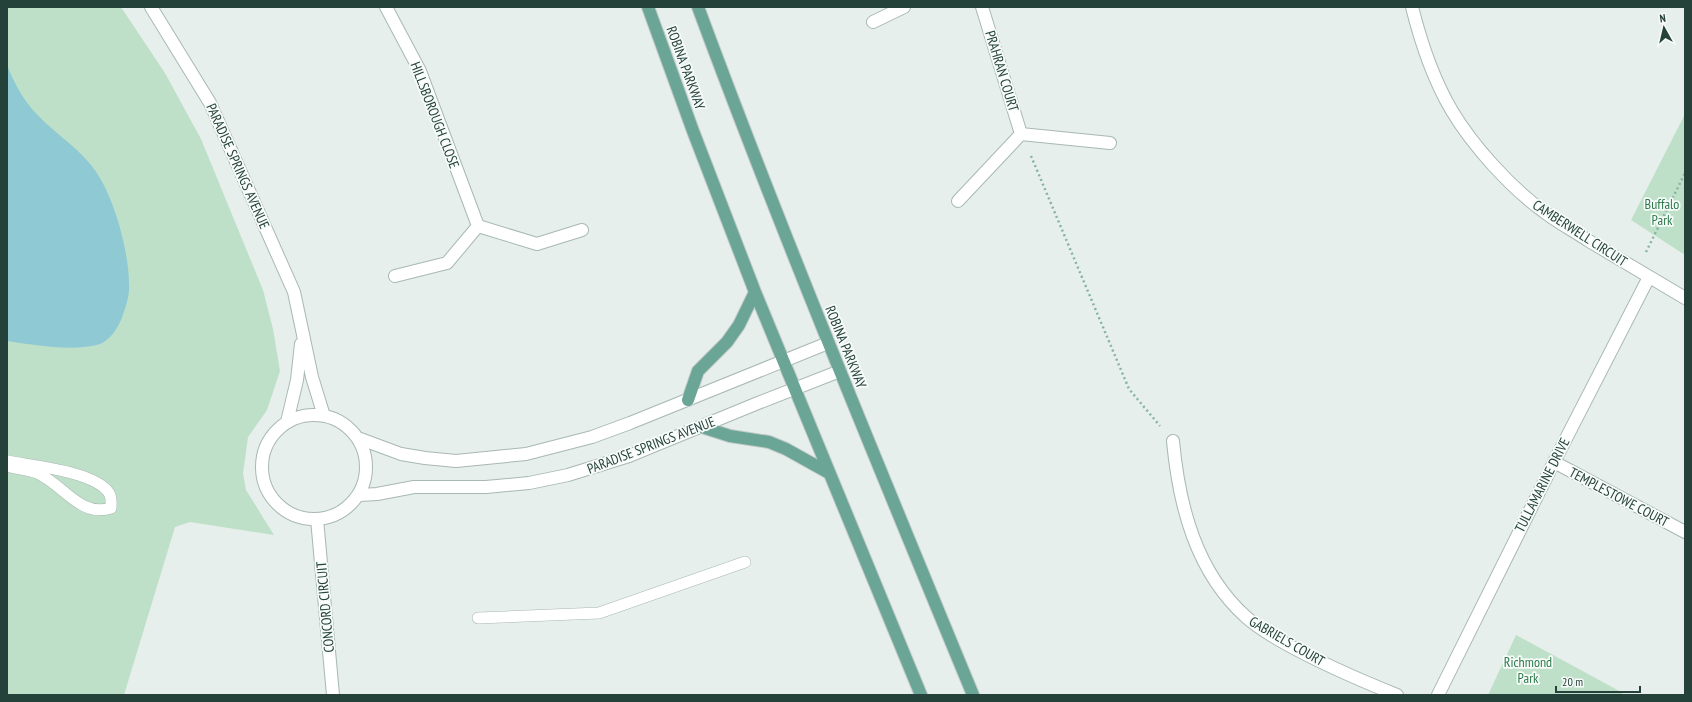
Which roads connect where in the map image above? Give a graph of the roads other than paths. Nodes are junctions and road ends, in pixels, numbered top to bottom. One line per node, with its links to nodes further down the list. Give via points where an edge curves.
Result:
1 (151, 7): 18 (street, PARADISE SPRINGS AVENUE, via 210,103 294,292)
2 (386, 7): 12 (street, HILLSBOROUGH CLOSE, via 420,71)
3 (648, 7): 16 (main road, ROBINA PARKWAY)
4 (698, 7): 19 (main road, ROBINA PARKWAY, via 748,142)
5 (904, 7): 8 (street)
6 (982, 7): 9 (street, PRAHRAN COURT)
7 (1412, 7): 15 (street, CAMBERWELL CIRCUIT, via 1433,72 1452,111 1506,179 1543,211)
8 (872, 22)
9 (1021, 134): 10 (street); 11 (street)
10 (1110, 143)
11 (958, 201)
12 (478, 226): 13 (street, via 537,244); 14 (street, via 447,263)
13 (582, 230)
14 (395, 276)
15 (1649, 277): 17 (street, CAMBERWELL CIRCUIT); 30 (street, TULLAMARINE DRIVE)
16 (755, 292): 20 (main road, ROBINA PARKWAY); 23 (main road, via 739,325 727,342 698,371)
17 (1685, 298)
18 (302, 335): 24 (street, PARADISE SPRINGS AVENUE); 25 (street, PARADISE SPRINGS AVENUE, via 297,380)
19 (828, 343): 20 (street, PARADISE SPRINGS AVENUE); 21 (main road, ROBINA PARKWAY)
20 (783, 361): 22 (main road, ROBINA PARKWAY); 23 (street, PARADISE SPRINGS AVENUE)
21 (840, 371): 22 (street, PARADISE SPRINGS AVENUE); 42 (main road, ROBINA PARKWAY)
22 (795, 388): 26 (street, PARADISE SPRINGS AVENUE); 34 (main road, ROBINA PARKWAY)
23 (688, 400): 27 (street, PARADISE SPRINGS AVENUE, via 592,437 519,455 456,461 425,458 401,454)
24 (324, 416): 25 (street, via 312,414); 27 (street, via 343,423)
25 (287, 422): 36 (street, via 276,430 265,448 262,468 264,482 278,505 303,518)
26 (702, 427): 34 (main road, via 730,436 769,442); 35 (street, PARADISE SPRINGS AVENUE, via 595,468 529,483 486,487 414,487)
27 (358, 438): 35 (street, via 364,450 366,464)
28 (1174, 441): 43 (street, GABRIELS COURT, via 1181,499 1197,548 1207,569 1231,603 1247,618 1295,649)
29 (7, 461): 32 (lane, via 58,470 101,484 111,499 111,508 95,510 76,501 39,474)
30 (1554, 462): 37 (street, TEMPLESTOWE COURT); 44 (street, TULLAMARINE DRIVE)
31 (7, 466): 32 (lane)
32 (25, 469): 33 (lane)
33 (7, 471)
34 (829, 473): 41 (main road, ROBINA PARKWAY)
35 (360, 495): 36 (street, via 342,511)
36 (317, 519): 40 (street, CONCORD CIRCUIT)
37 (1685, 532)
38 (745, 562): 39 (lane, via 599,613)
39 (478, 618)
40 (333, 695)
41 (921, 695)
42 (973, 695)
43 (1397, 695)
44 (1438, 695)

